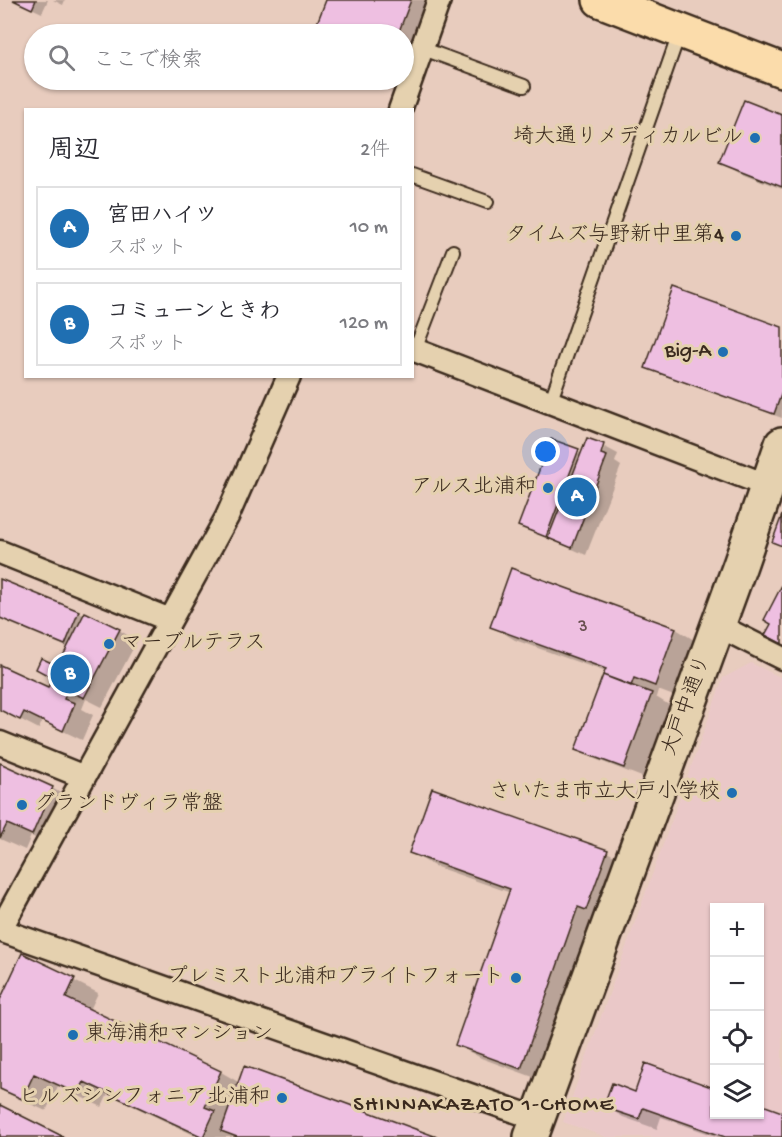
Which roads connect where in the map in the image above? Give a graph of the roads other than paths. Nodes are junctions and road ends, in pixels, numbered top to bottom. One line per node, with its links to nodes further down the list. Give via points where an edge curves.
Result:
1 (439, 0): 4 (street)
2 (600, 0): 3 (highway)
3 (680, 31): 6 (highway); 15 (lane)
4 (421, 48): 5 (street); 7 (lane)
5 (414, 69)
6 (782, 70)
7 (524, 86)
8 (407, 90): 9 (street)
9 (401, 108)
10 (414, 176): 11 (lane)
11 (487, 202)
12 (453, 251): 13 (lane)
13 (414, 350): 15 (street)
14 (289, 378): 19 (street, via 227,517)
15 (550, 403): 17 (street)
16 (782, 444): 17 (street, 大戸中通り)
17 (766, 485): 20 (street, 大戸中通り)
18 (0, 552): 19 (street)
19 (170, 620): 23 (street)
20 (717, 625): 21 (street); 25 (street, 大戸中通り)
21 (782, 658)
22 (0, 743): 23 (street)
23 (84, 777): 24 (street)
24 (0, 930): 25 (street)
25 (534, 1128)

